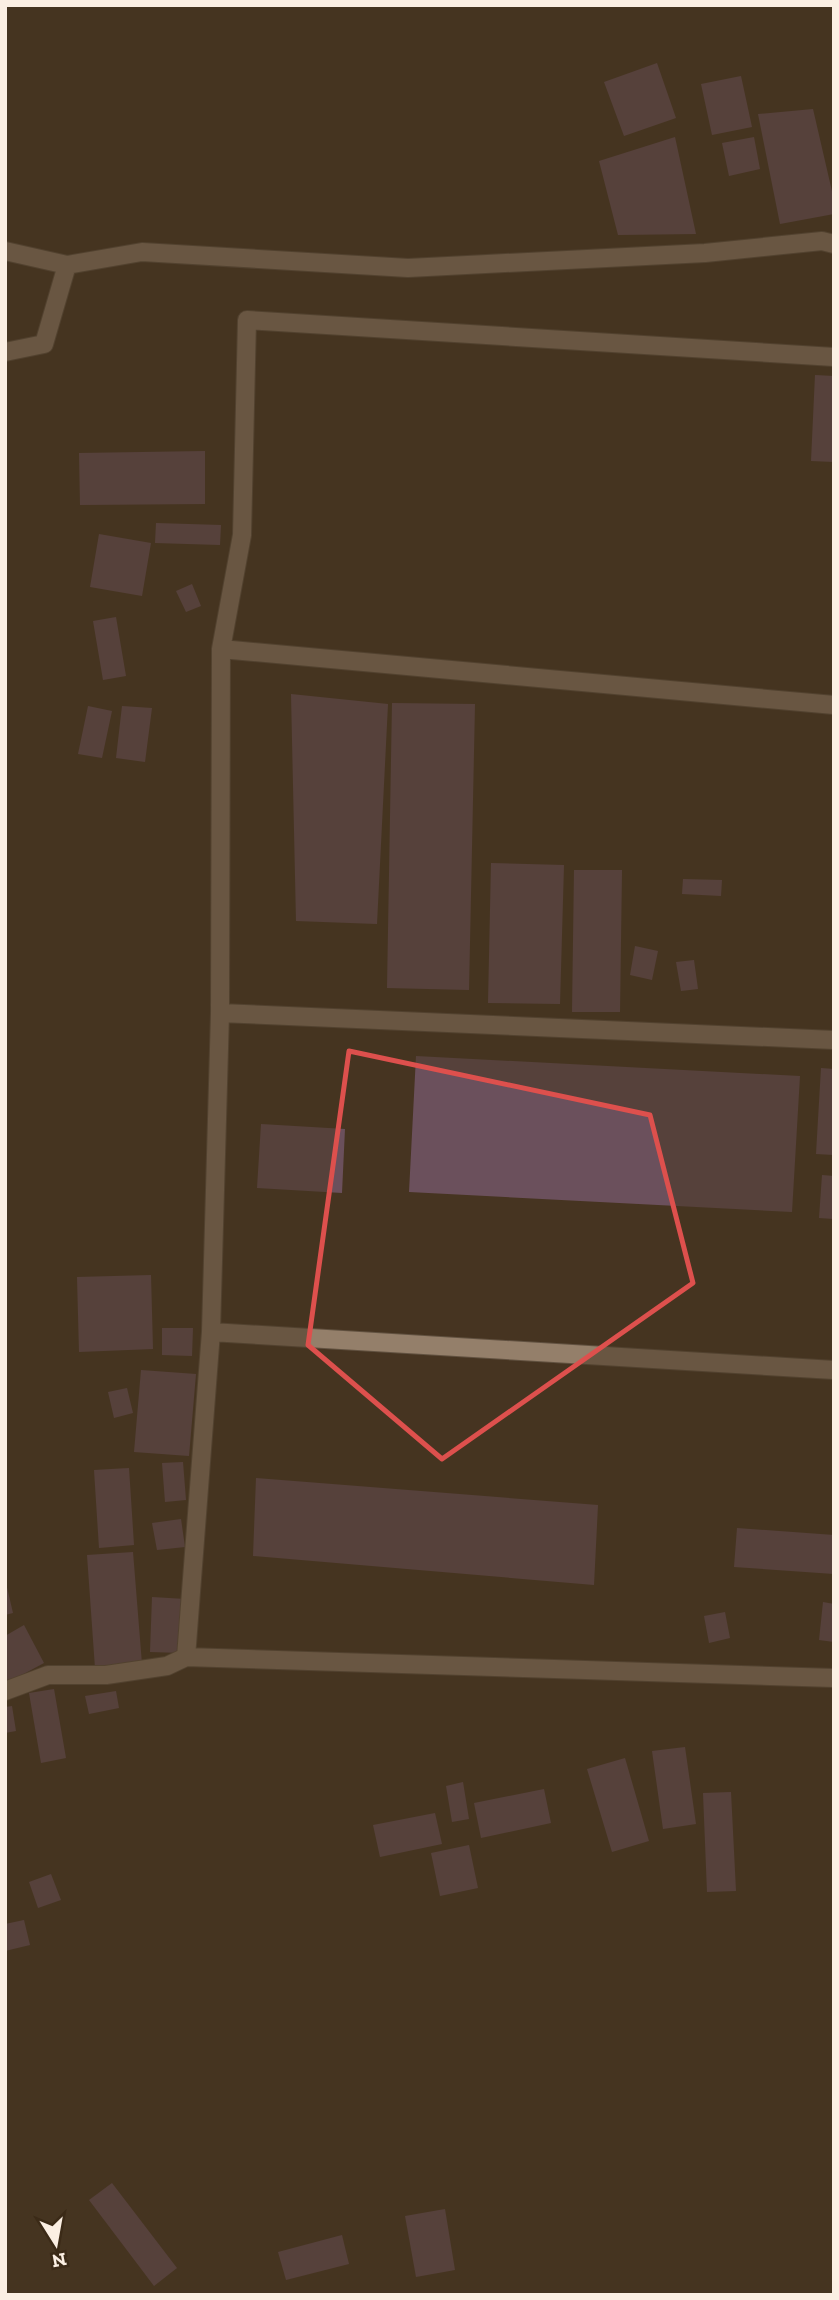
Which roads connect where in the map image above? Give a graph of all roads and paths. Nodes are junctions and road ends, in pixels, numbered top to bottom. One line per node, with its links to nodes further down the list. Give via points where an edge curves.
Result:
1 (834, 244): 3 (street, via 822,241 705,253 408,268 142,252)
2 (5, 251): 3 (street)
3 (67, 265): 4 (street, via 44,344)
4 (5, 352)
5 (834, 357): 6 (street, via 247,320 243,535)
6 (221, 649): 7 (street); 8 (street)
7 (834, 705)
8 (220, 1013): 9 (street); 10 (street)
9 (834, 1041)
10 (211, 1332): 11 (street); 12 (street)
11 (834, 1370)
12 (186, 1657): 13 (street); 14 (street, via 167,1666 106,1675 48,1675)
13 (834, 1678)
14 (5, 1691)

